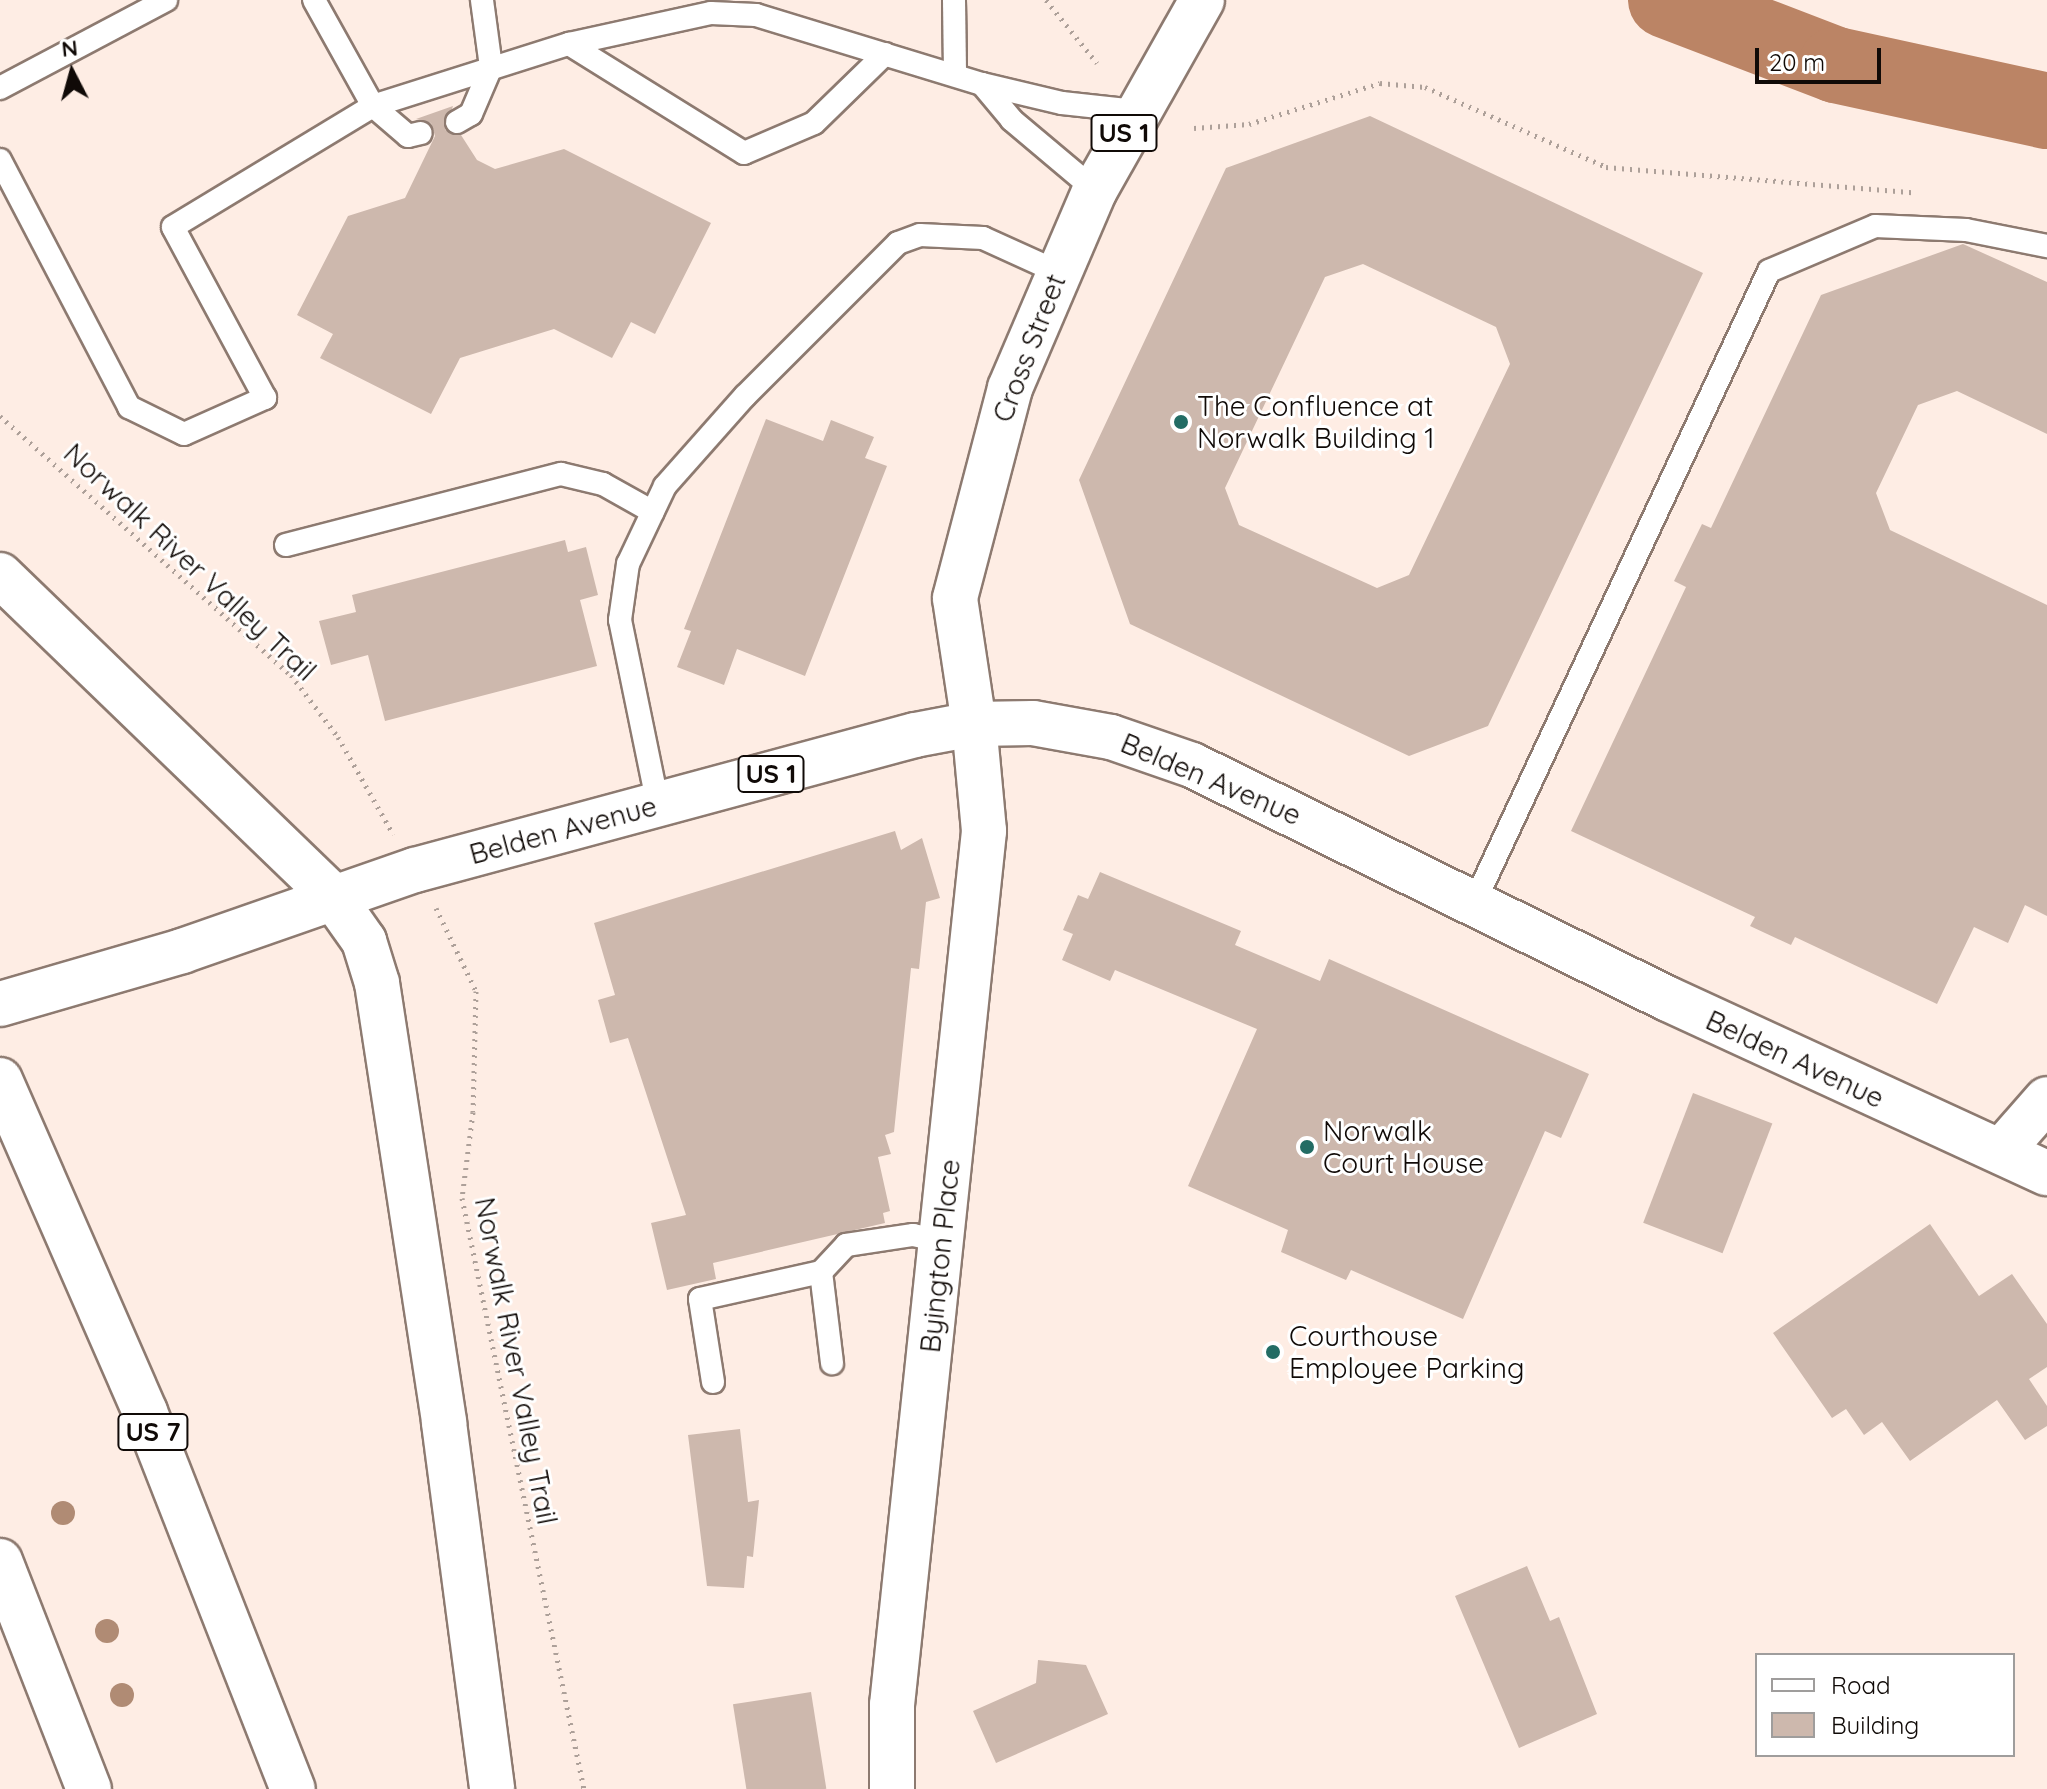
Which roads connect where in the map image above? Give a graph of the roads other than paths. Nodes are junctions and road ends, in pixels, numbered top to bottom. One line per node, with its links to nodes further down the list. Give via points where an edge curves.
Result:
1 (166, 0): 11 (lane)
2 (314, 0): 12 (lane)
3 (482, 0): 8 (lane)
4 (954, 0): 9 (lane)
5 (1202, 0): 13 (main road, Cross Street / US 1)
6 (569, 44): 7 (lane, via 711,13 756,15); 7 (lane, via 744,153 814,123); 8 (lane)
7 (885, 54): 9 (lane)
8 (491, 67): 12 (lane); 14 (lane, via 471,114)
9 (955, 75): 10 (lane)
10 (982, 84): 13 (lane, via 1062,103); 17 (lane, via 1012,120)
11 (0, 88)
12 (373, 106): 15 (lane, via 408,136); 16 (lane, via 173,227 265,398 184,434 129,407)
13 (1136, 111): 17 (main road, Cross Street / US 1)
14 (457, 122)
15 (421, 133)
16 (0, 160)
17 (1095, 190): 19 (main road, Cross Street / US 1)
18 (2047, 246): 26 (lane, via 1966,230 1875,226 1769,271)
19 (1058, 272): 20 (lane, via 983,238 920,235 898,243 745,396 665,486); 23 (main road, Cross Street / US 1, via 1010,388 957,581 957,630)
20 (653, 512): 21 (lane, via 603,484 561,474); 24 (lane, via 628,564 620,620)
21 (286, 545)
22 (0, 575): 25 (main road)
23 (974, 724): 24 (main road, Belden Avenue / US 1); 26 (main road, Belden Avenue, via 1065,727 1154,750); 32 (main road, Byington Place, via 984,831)
24 (658, 805): 25 (main road, Belden Avenue / US 1)
25 (333, 897): 27 (main road, Belden Avenue / US 1, via 182,951); 39 (main road, via 364,941 377,983)
26 (1475, 901): 30 (main road, Belden Avenue, via 1863,1091)
27 (0, 1004)
28 (0, 1080): 38 (main road, US 7, via 151,1426)
29 (2047, 1099): 30 (main road)
30 (2004, 1148): 31 (main road, Belden Avenue)
31 (2047, 1173)
32 (941, 1241): 33 (lane, via 913,1235 846,1245); 40 (main road, Byington Place, via 892,1705)
33 (821, 1272): 34 (lane); 35 (lane, via 700,1299)
34 (832, 1363)
35 (713, 1382)
36 (0, 1561): 37 (main road)
37 (89, 1789)
38 (293, 1789)
39 (492, 1789)
40 (892, 1789)

